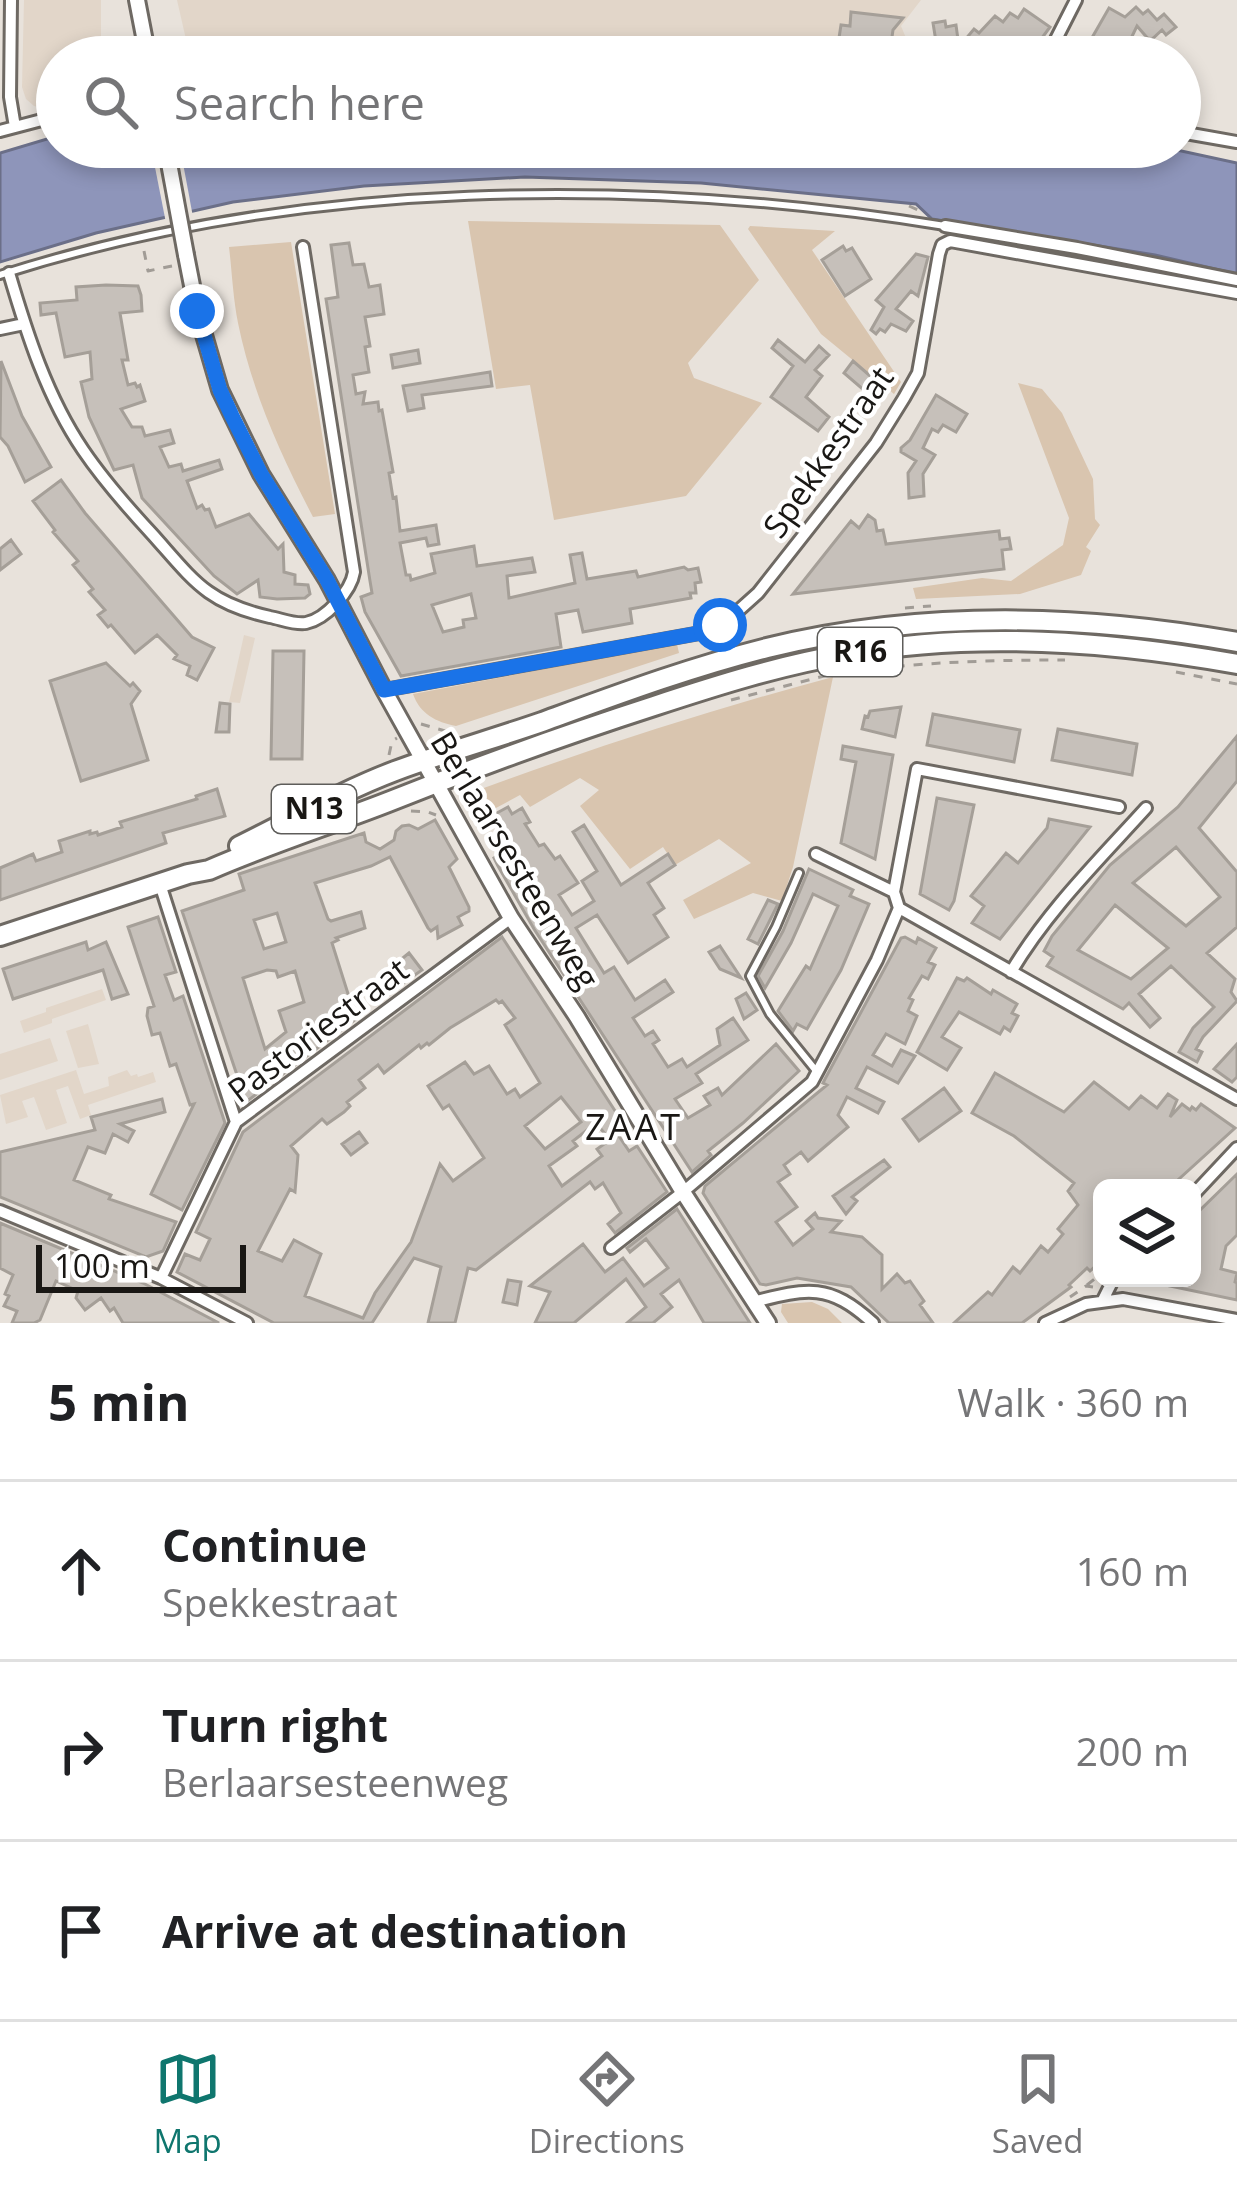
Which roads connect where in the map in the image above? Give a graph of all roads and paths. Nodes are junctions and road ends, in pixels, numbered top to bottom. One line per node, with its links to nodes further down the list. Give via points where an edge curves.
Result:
1 (11, 0): 7 (street)
2 (137, 0): 4 (street)
3 (1076, 0): 5 (street)
4 (144, 36)
5 (1058, 36)
6 (36, 121): 7 (street)
7 (14, 127): 8 (street)
8 (0, 131)
9 (1201, 136): 10 (street)
10 (1237, 142)
11 (169, 168): 15 (street, Berlaarsesteenweg, bridge)
12 (945, 226): 13 (lane, via 579,194 402,200); 17 (street)
13 (141, 237): 15 (path, via 148,271); 16 (lane)
14 (303, 247): 21 (street, via 354,572)
15 (181, 260): 21 (street, Berlaarsesteenweg, via 226,404)
16 (4, 274): 19 (street)
17 (1237, 280)
18 (1237, 292): 27 (street, Spekkestraat, via 942,245 917,373 904,398 766,584 729,619 700,633)
19 (24, 324): 20 (street); 21 (street, via 80,447 208,593 303,624)
20 (0, 329)
21 (337, 602): 27 (street, Berlaarsesteenweg)
22 (1237, 642): 31 (main road, R16, via 1058,620 895,626 768,648)
23 (1072, 660): 28 (path, via 894,665)
24 (1237, 664): 32 (main road, R16, via 1035,641 849,653 735,680)
25 (1172, 671): 26 (path)
26 (1237, 684)
27 (384, 690): 29 (street, Berlaarsesteenweg)
28 (720, 703)
29 (408, 732): 30 (path, via 423,724); 31 (street, Berlaarsesteenweg)
30 (454, 734)
31 (425, 761): 32 (street, Berlaarsesteenweg); 39 (main road, N13)
32 (437, 781): 39 (main road, N13); 43 (street, Berlaarsesteenweg)
33 (472, 784): 34 (path)
34 (468, 800)
35 (1120, 807): 41 (street, via 917,769)
36 (1146, 808): 45 (street)
37 (816, 854): 41 (street)
38 (800, 873): 46 (lane, via 750,976)
39 (188, 874): 40 (main road, N13)
40 (160, 884): 44 (main road, N13); 48 (street)
41 (894, 892): 42 (street)
42 (899, 908): 45 (street); 46 (street)
43 (511, 918): 48 (street, Pastoriestraat); 51 (street, Berlaarsesteenweg)
44 (0, 936)
45 (1011, 971): 47 (street)
46 (817, 1072): 51 (street)
47 (1237, 1099)
48 (236, 1122): 54 (street, Pastoriestraat)
49 (1237, 1148): 50 (street)
50 (1201, 1186)
51 (683, 1192): 53 (street); 59 (street, Berlaarsesteenweg)
52 (0, 1211): 54 (street)
53 (611, 1248)
54 (161, 1278): 61 (street)
55 (1093, 1280): 56 (path)
56 (1086, 1286)
57 (1110, 1287): 58 (street)
58 (1103, 1300): 60 (street); 64 (street)
59 (753, 1302): 62 (street, Berlaarsesteenweg); 63 (street, via 796,1291 834,1295)
60 (1237, 1320)
61 (247, 1323)
62 (768, 1323)
63 (873, 1323)
64 (1045, 1323)

